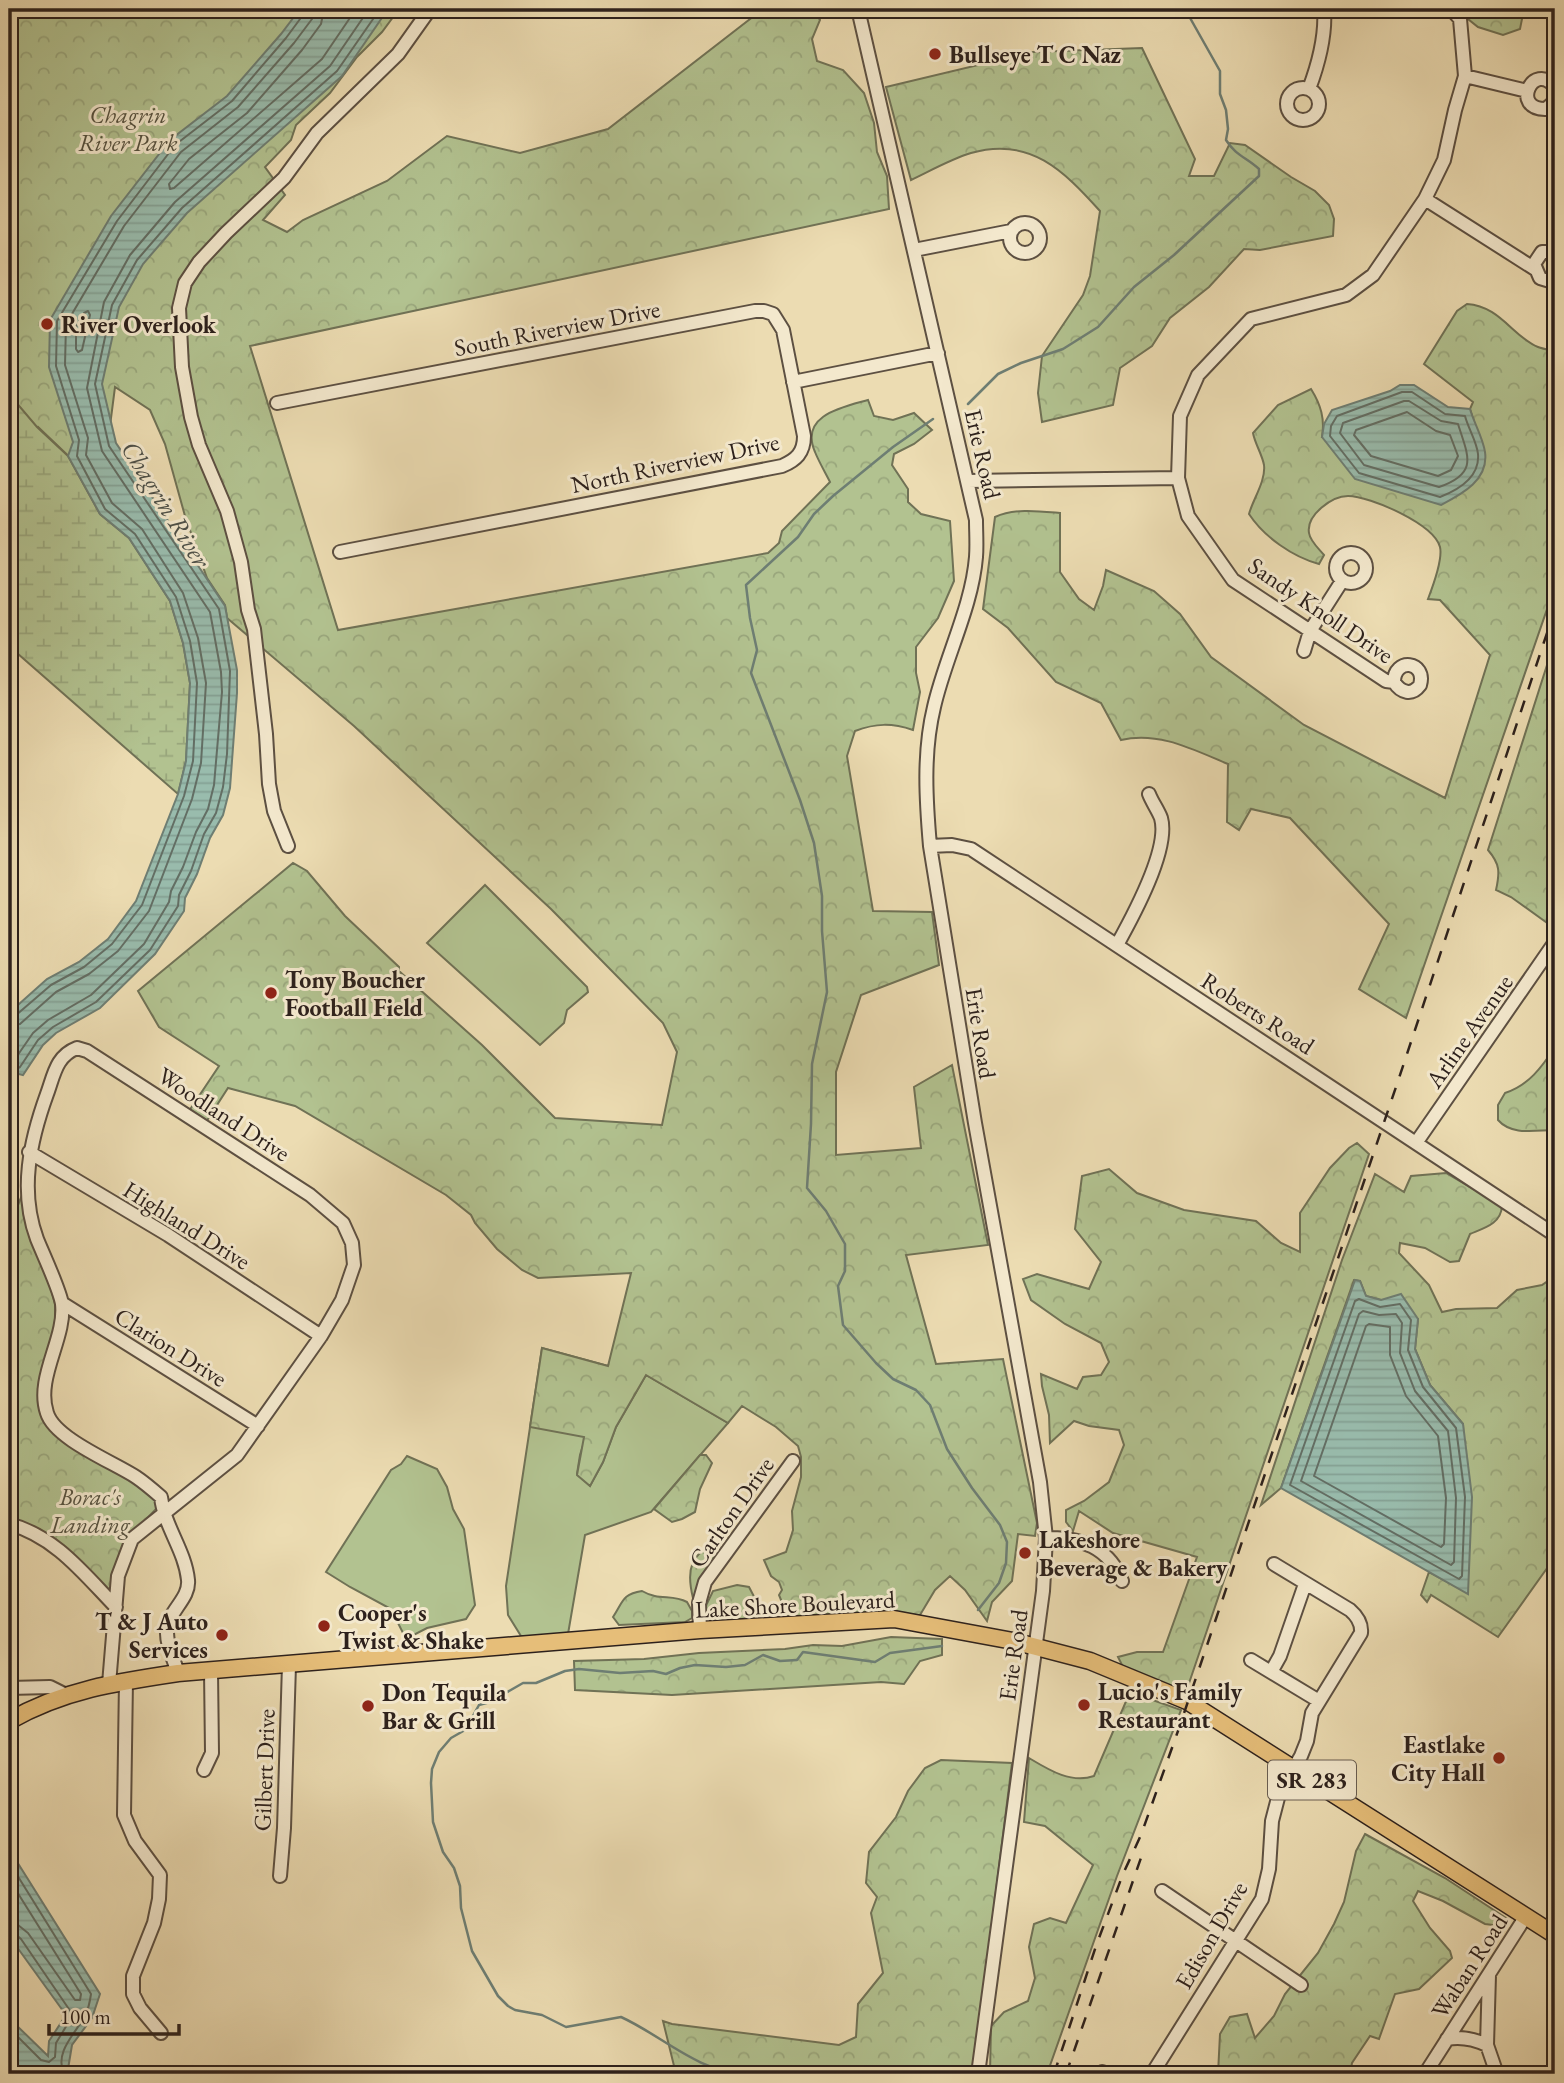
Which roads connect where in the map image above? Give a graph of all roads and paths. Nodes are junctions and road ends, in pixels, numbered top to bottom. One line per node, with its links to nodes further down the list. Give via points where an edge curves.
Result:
1 (430, 9): 27 (street, via 398,54 317,133 284,178 199,262 185,283 179,307 182,368 191,417 241,562 254,629 269,784)
2 (858, 9): 12 (street, Erie Road)
3 (1324, 9): 7 (street)
4 (1451, 9): 5 (street, Sandy Knoll Drive, via 1460,19)
5 (1465, 76): 8 (street); 10 (street, Sandy Knoll Drive, via 1444,160)
6 (1555, 87): 8 (street, via 1541,79)
7 (1309, 89)
8 (1527, 92): 9 (street, via 1536,108 1546,109)
9 (1555, 101)
10 (1425, 199): 14 (street); 19 (street, Sandy Knoll Drive, via 1373,275 1346,295 1251,319 1198,374 1180,416)
11 (1011, 231): 12 (street)
12 (914, 250): 16 (street, Erie Road)
13 (1555, 252): 14 (street, via 1538,255)
14 (1535, 269): 15 (street, via 1544,280)
15 (1555, 280)
16 (938, 353): 17 (street); 20 (street, Erie Road)
17 (793, 382): 18 (street, South Riverview Drive, via 779,321 773,314 755,311); 21 (street, North Riverview Drive, via 804,446 793,461 782,466)
18 (277, 403)
19 (1178, 478): 20 (street); 23 (street, Sandy Knoll Drive, via 1188,516 1233,580)
20 (968, 481): 28 (street, Erie Road, via 976,520 976,558 933,710 926,769)
21 (341, 552)
22 (1342, 581): 23 (street)
23 (1310, 631): 24 (street); 25 (street, Sandy Knoll Drive)
24 (1304, 652)
25 (1394, 682)
26 (1149, 794): 30 (street, via 1162,820 1161,841 1150,880)
27 (288, 846)
28 (930, 846): 30 (street, Roberts Road, via 971,849); 40 (street, Erie Road)
29 (1555, 942): 31 (street, Arline Avenue)
30 (1117, 945): 31 (street, Roberts Road)
31 (1416, 1143): 33 (street, Roberts Road)
32 (29, 1152): 34 (street, via 27,1186 33,1229); 35 (street, Highland Drive, via 168,1235); 35 (street, Woodland Drive, via 60,1058 77,1048 87,1051 310,1195 343,1223 352,1243 354,1265 342,1300)
33 (1555, 1235)
34 (62, 1303): 36 (street, Clarion Drive); 38 (street, via 45,1385 46,1413 55,1428 161,1497)
35 (321, 1336): 36 (street)
36 (258, 1426): 38 (street, via 237,1455)
37 (793, 1461): 45 (street, Carlton Drive, via 705,1582 699,1603)
38 (162, 1513): 44 (street, via 132,1539 118,1576); 51 (street, via 188,1584 167,1632)
39 (9, 1524): 44 (street, via 58,1547)
40 (1046, 1538): 42 (street, via 1093,1546 1108,1556); 46 (street, Erie Road)
41 (1274, 1564): 43 (street)
42 (1122, 1581)
43 (1305, 1584): 50 (street); 56 (street, Edison Drive, via 1350,1609 1361,1627 1355,1645)
44 (116, 1607): 53 (street)
45 (700, 1630): 46 (main road, Lake Shore Boulevard / SR 283, via 894,1619); 48 (main road, Lake Shore Boulevard / SR 283)
46 (1035, 1647): 58 (main road, Lake Shore Boulevard / SR 283, via 1090,1661 1187,1701); 70 (street, Erie Road)
47 (1251, 1660): 50 (street)
48 (289, 1665): 49 (main road, Lake Shore Boulevard / SR 283); 60 (street, Gilbert Drive)
49 (211, 1671): 51 (main road, Lake Shore Boulevard / SR 283); 59 (street, via 212,1753)
50 (1270, 1672): 56 (street)
51 (178, 1673): 52 (main road, Lake Shore Boulevard / SR 283)
52 (126, 1681): 53 (main road, Lake Shore Boulevard / SR 283); 67 (street, via 124,1815 135,1841 160,1875 156,1911 133,1976 133,1994)
53 (109, 1684): 55 (main road, Lake Shore Boulevard / SR 283)
54 (9, 1688): 55 (street, via 50,1687)
55 (64, 1695): 57 (main road, Lake Shore Boulevard / SR 283)
56 (1319, 1701): 58 (street, Edison Drive)
57 (9, 1721)
58 (1294, 1769): 62 (main road, Lake Shore Boulevard / SR 283); 64 (street, Edison Drive, via 1279,1794 1272,1821 1262,1899)
59 (204, 1770)
60 (280, 1876)
61 (1162, 1891): 64 (street)
62 (1526, 1916): 63 (main road, Lake Shore Boulevard / SR 283); 65 (street, Waban Road)
63 (1555, 1935)
64 (1236, 1941): 66 (street); 71 (street, Edison Drive)
65 (1489, 1974): 68 (street, Waban Road); 69 (street)
66 (1301, 1985)
67 (160, 2034)
68 (1447, 2039): 69 (street, Waban Road, via 1461,2037); 72 (street, Waban Road)
69 (1487, 2045): 73 (street)
70 (978, 2074)
71 (1152, 2074)
72 (1425, 2074)
73 (1497, 2074)

